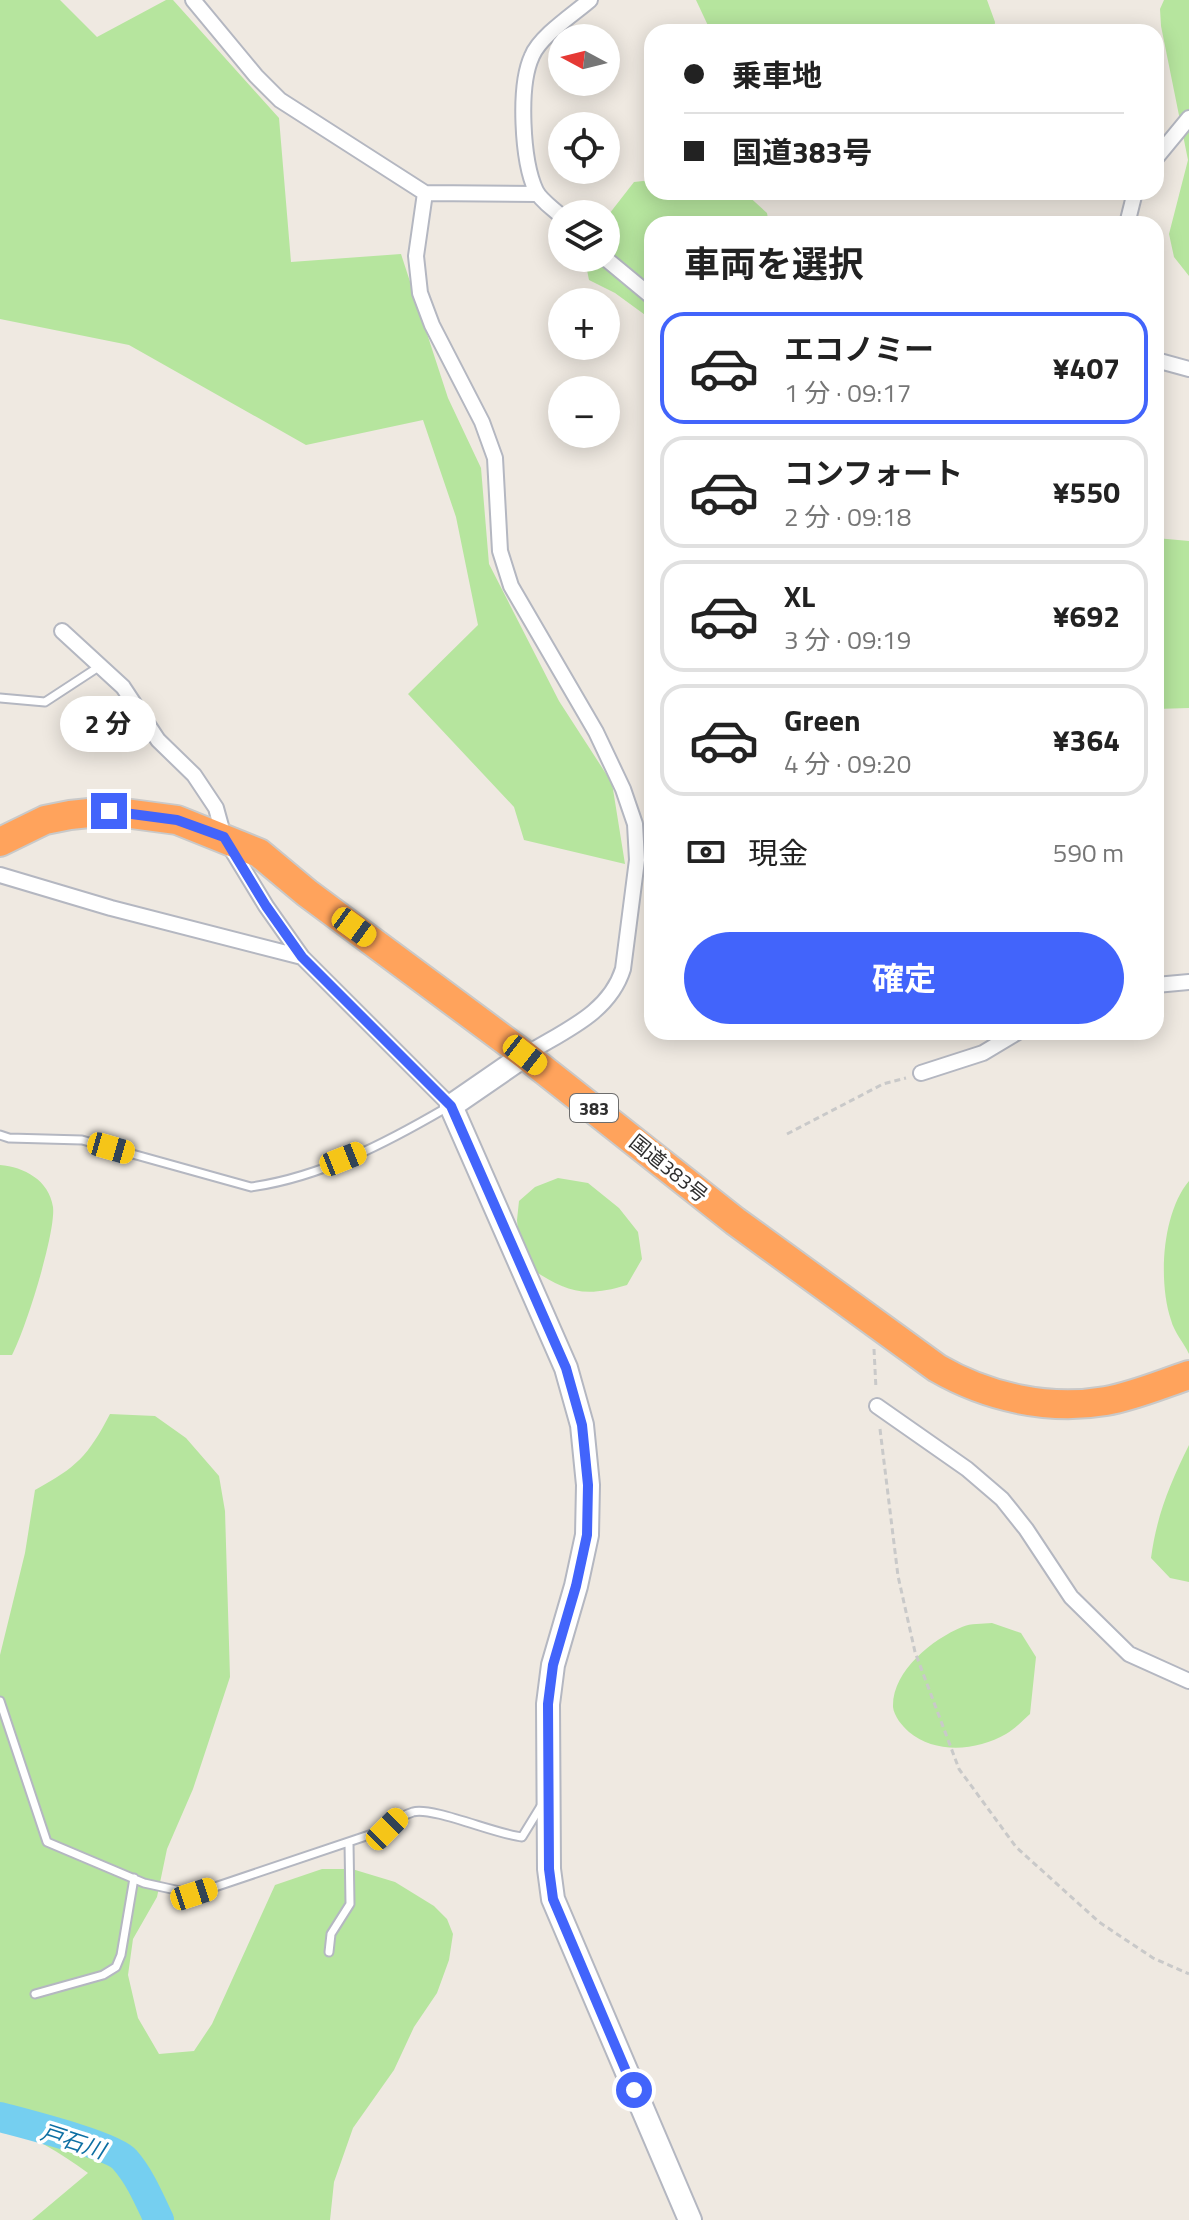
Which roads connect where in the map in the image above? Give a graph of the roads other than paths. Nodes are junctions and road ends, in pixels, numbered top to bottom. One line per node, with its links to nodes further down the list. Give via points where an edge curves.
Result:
1 (193, 0): 5 (street, via 280,100)
2 (590, 0): 6 (street, via 532,55 524,94 529,171)
3 (1189, 118): 4 (street)
4 (1164, 148)
5 (425, 193): 6 (street); 22 (street, via 416,256 420,293 495,458 500,551 511,586 596,732 635,824 637,860 618,986 602,1007)
6 (537, 194): 7 (street)
7 (548, 204)
8 (620, 270): 9 (street)
9 (644, 290)
10 (1164, 362): 11 (street)
11 (1189, 369)
12 (62, 631): 13 (street)
13 (100, 666): 14 (lane, via 45,702); 15 (street, via 123,687 158,740 194,775 216,808)
14 (0, 698)
15 (224, 837): 16 (highway, 国道383号 / 383, via 177,820 109,811 45,820); 18 (street); 22 (highway, 国道383号 / 383, via 259,853)
16 (0, 842)
17 (0, 875): 18 (street)
18 (302, 957): 24 (street)
19 (1189, 982): 20 (street)
20 (1164, 984)
21 (1005, 1040): 23 (street, via 983,1053)
22 (525, 1055): 24 (street); 26 (highway, 国道383号 / 383, via 735,1221 937,1368 968,1384 1002,1396 1051,1403 1108,1401)
23 (921, 1073)
24 (451, 1106): 25 (lane, via 386,1143 251,1187 82,1140); 30 (street, via 566,1368 582,1425 587,1535 553,1665)
25 (0, 1135)
26 (1189, 1375)
27 (877, 1406): 28 (street, via 1002,1499 1071,1597 1129,1654)
28 (1189, 1681)
29 (0, 1701): 32 (lane, via 47,1842)
30 (549, 1790): 31 (lane, via 522,1837 416,1810 387,1829); 35 (street, via 553,1899)
31 (349, 1843): 32 (lane, via 194,1894); 33 (lane, via 350,1904 331,1934)
32 (134, 1878): 34 (lane, via 116,1967)
33 (329, 1952)
34 (35, 1994)
35 (690, 2220)

